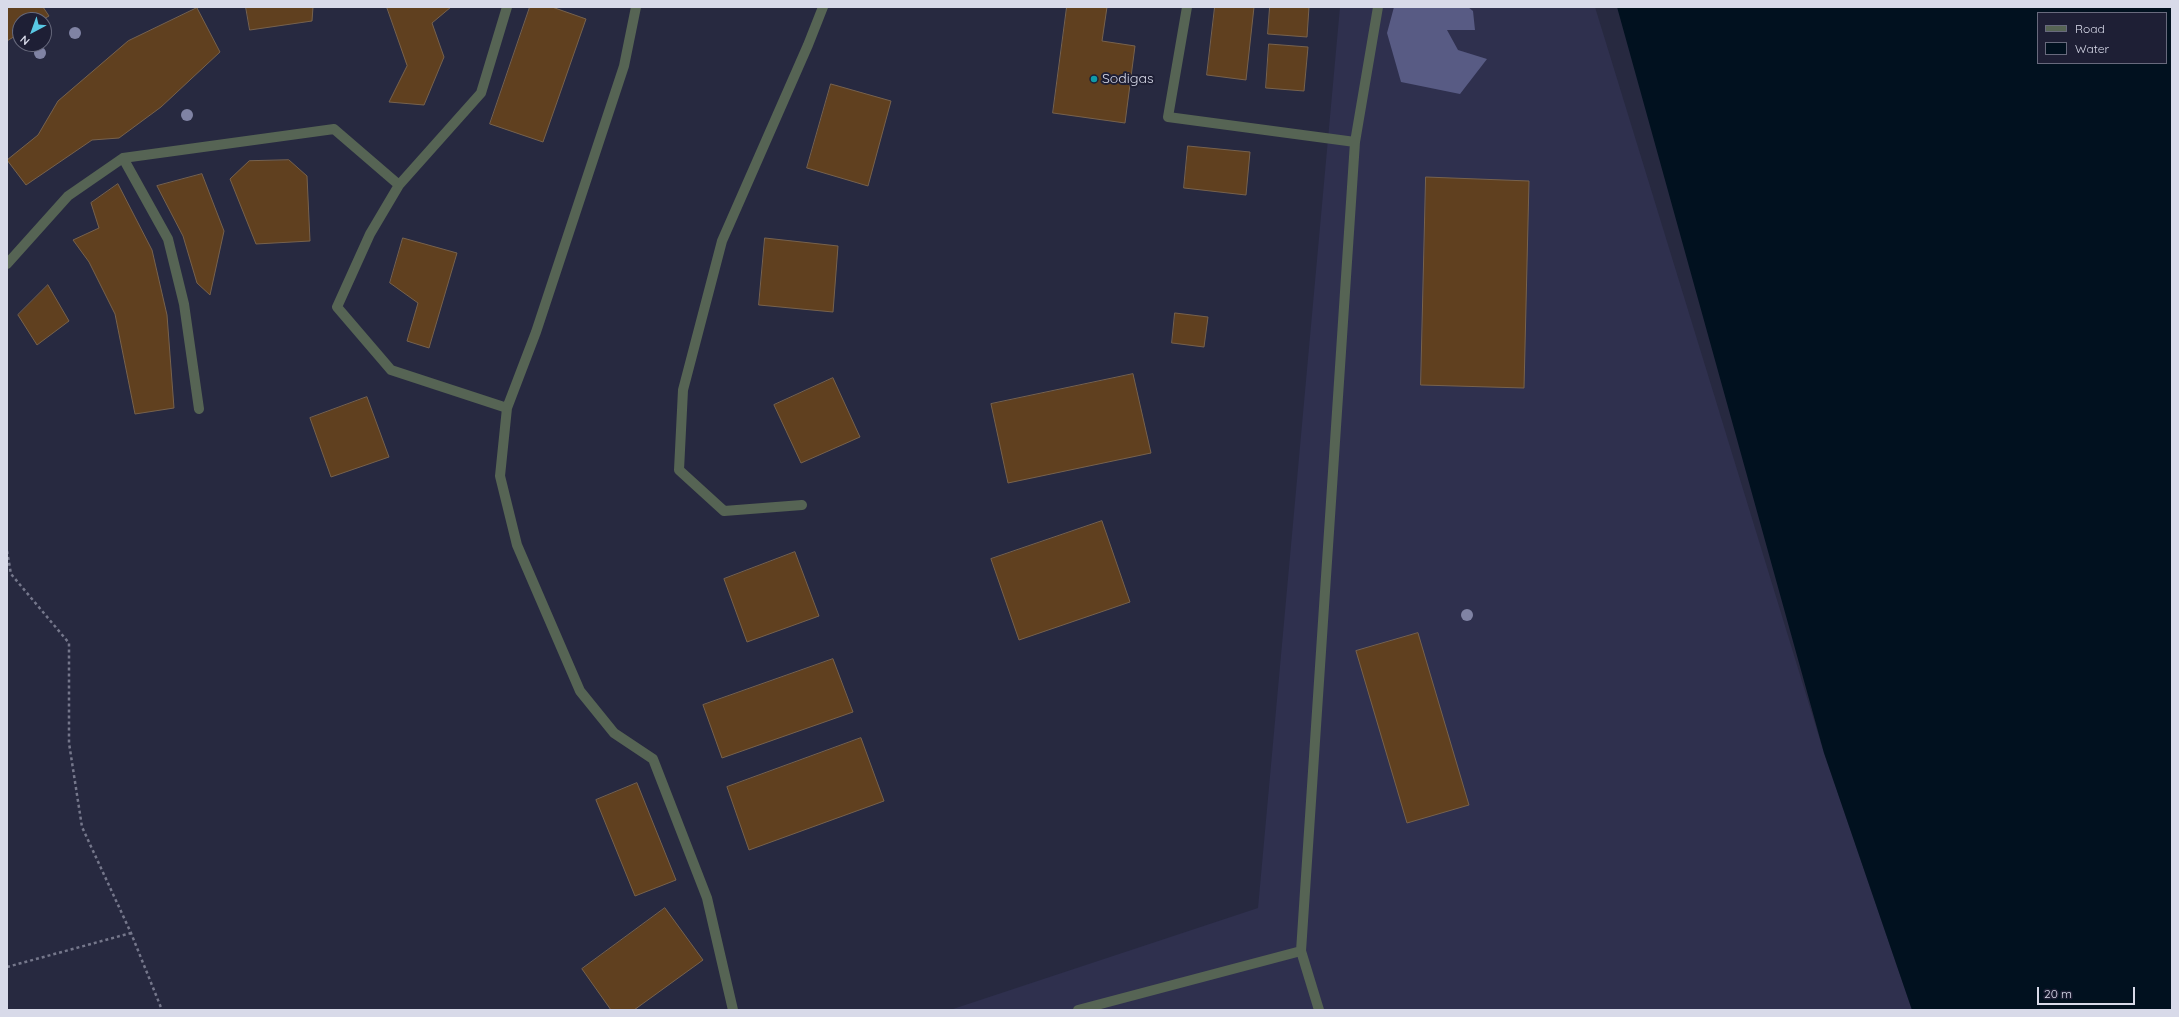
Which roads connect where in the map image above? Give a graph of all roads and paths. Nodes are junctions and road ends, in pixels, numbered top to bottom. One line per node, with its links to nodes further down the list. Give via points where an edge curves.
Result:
1 (507, 7): 8 (street, via 481,93)
2 (636, 7): 10 (street, via 624,66 536,332)
3 (823, 7): 12 (street, via 722,241 683,390 679,470 724,511)
4 (1187, 7): 6 (street, via 1168,118)
5 (1378, 7): 6 (street)
6 (1355, 142): 15 (street)
7 (123, 158): 8 (street, via 334,129); 9 (street, via 68,196); 11 (street, via 168,239 184,304)
8 (399, 185): 10 (street, via 370,234 337,307 390,370)
9 (7, 264)
10 (508, 408): 18 (street, via 500,476 518,545 580,691 614,732 653,759 707,898)
11 (199, 409)
12 (802, 505)
13 (7, 551): 14 (path, via 10,574 69,643 68,743 82,827)
14 (131, 933): 16 (path); 17 (path)
15 (1301, 951): 19 (street); 20 (street)
16 (7, 967)
17 (162, 1010)
18 (733, 1010)
19 (1078, 1010)
20 (1319, 1010)

